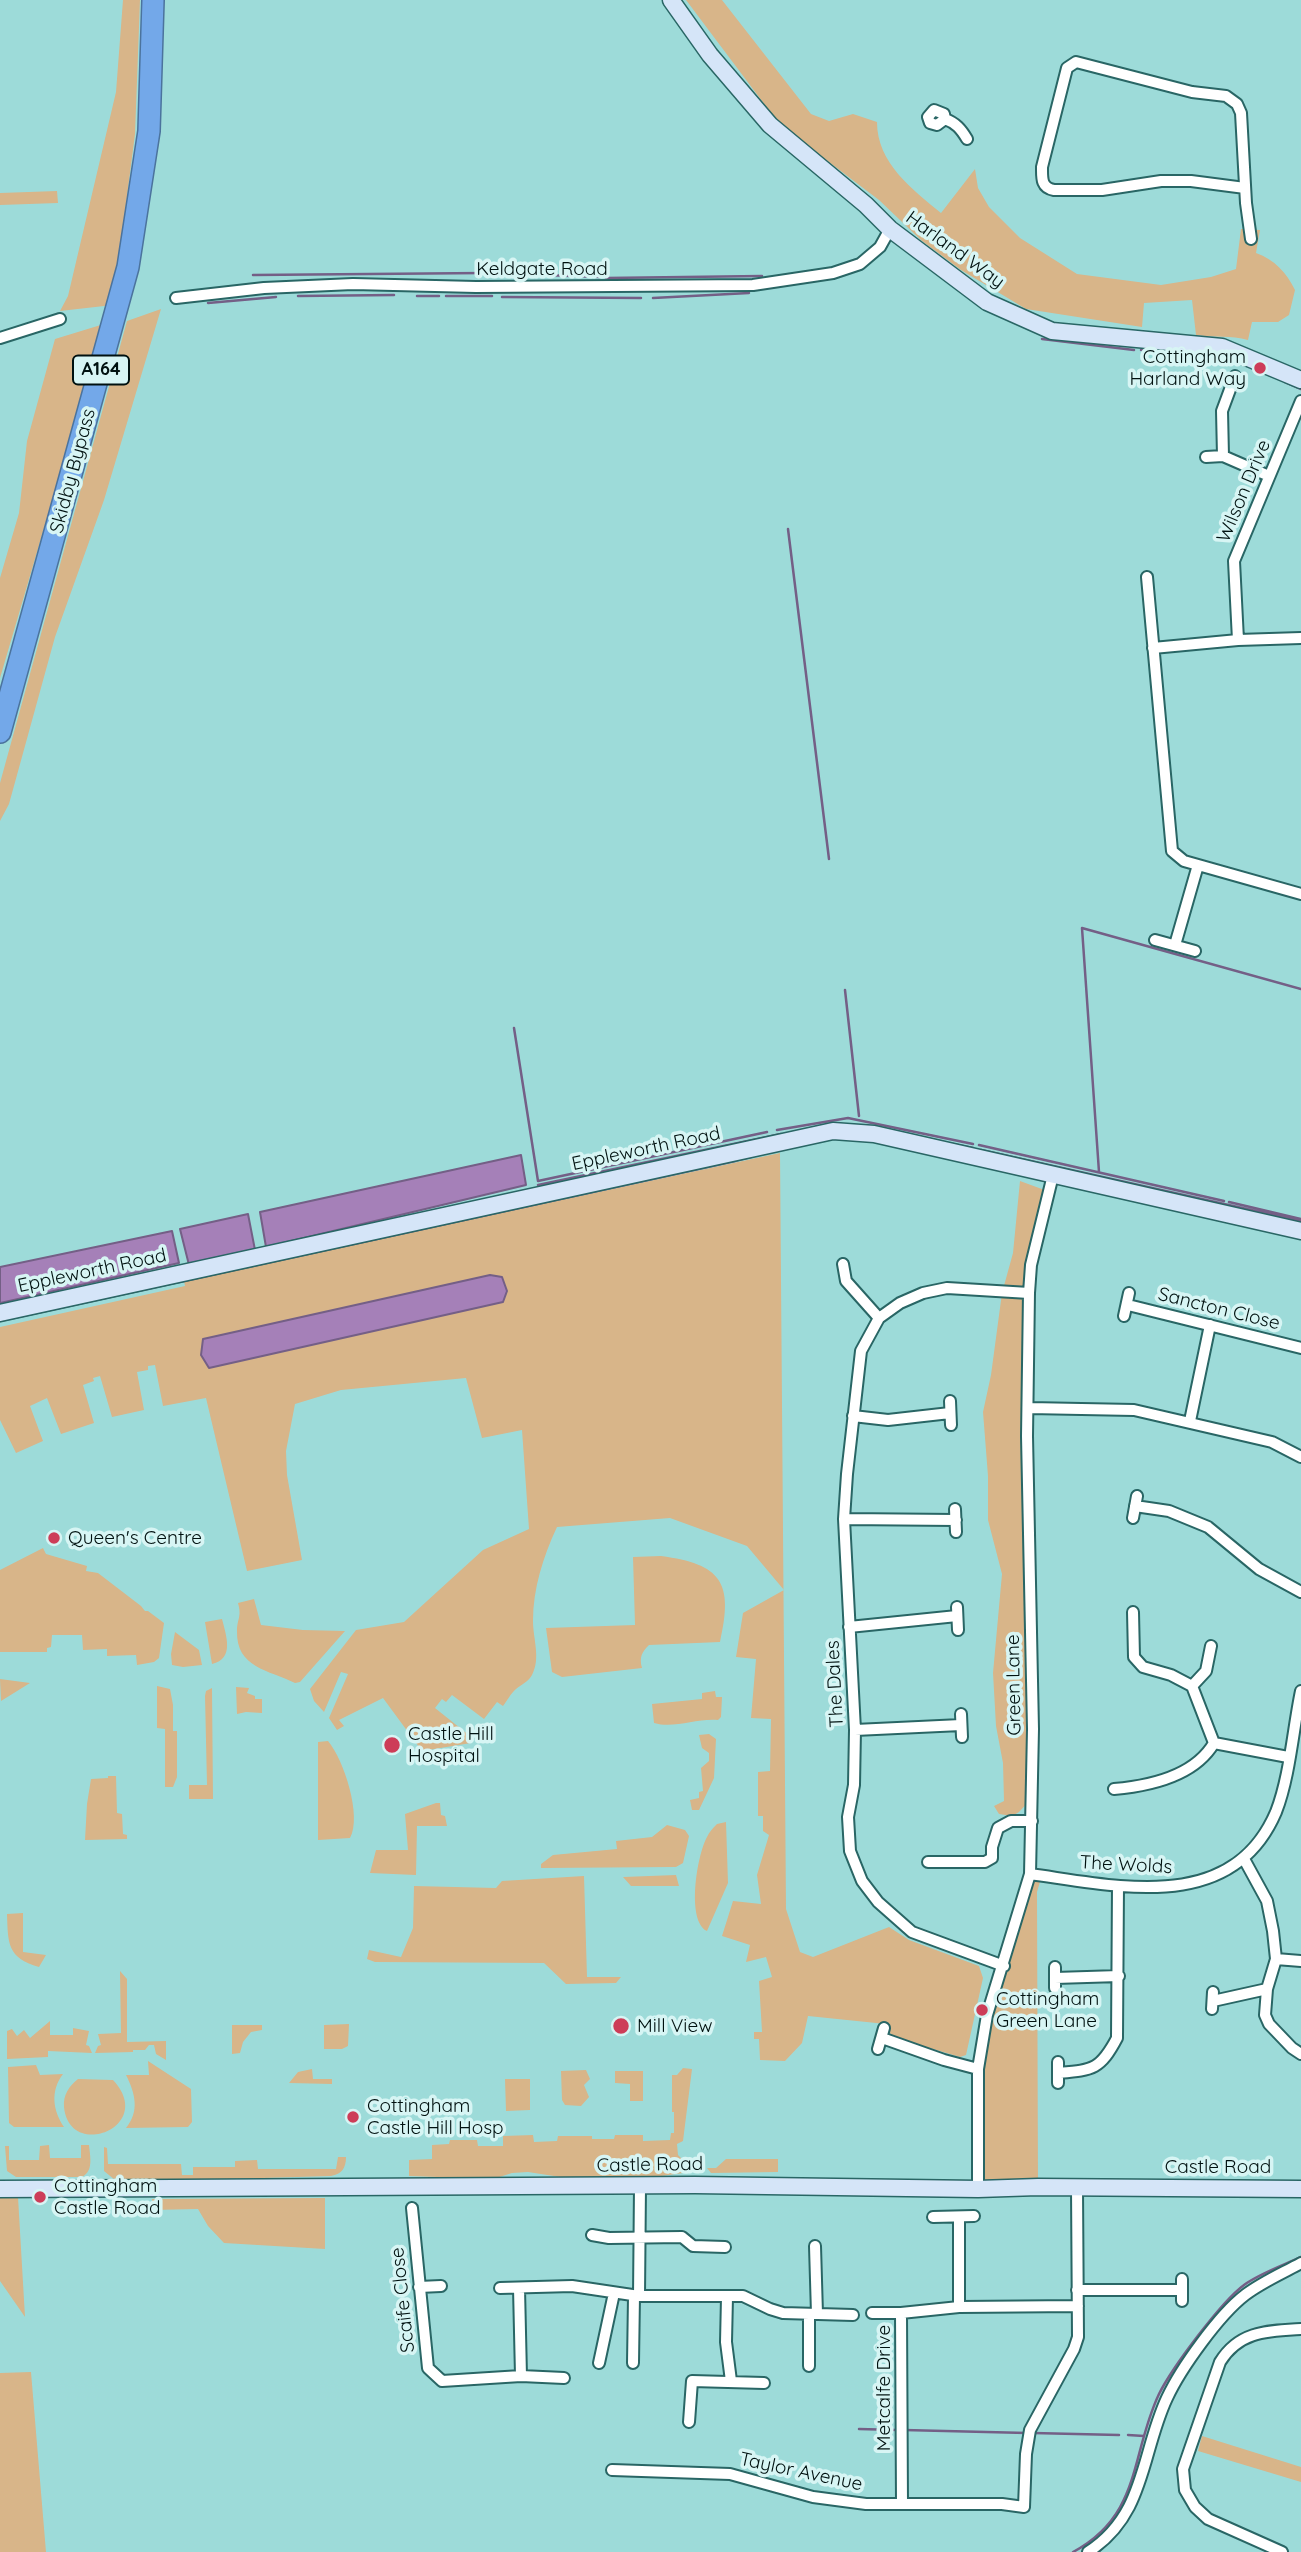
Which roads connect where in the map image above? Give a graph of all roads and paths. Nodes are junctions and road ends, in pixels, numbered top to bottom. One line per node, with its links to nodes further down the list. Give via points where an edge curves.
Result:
1 (153, 0): 21 (highway, Skidby Bypass / A164, via 149,131 128,267)
2 (671, 0): 6 (street, Harland Way, via 710,55 770,125)
3 (945, 119): 4 (street)
4 (967, 139)
5 (1245, 188): 5 (street, via 1241,113 1230,97 1192,92 1076,62 1067,68 1042,167 1046,188 1102,190 1161,181); 7 (street)
6 (890, 229): 8 (street, Keldgate Road, via 880,247 860,264 833,273 753,285 353,284); 12 (street, Harland Way, via 987,302 1052,331 1222,346)
7 (1251, 239)
8 (176, 298)
9 (60, 319): 10 (street)
10 (0, 338)
11 (1235, 376): 14 (street, via 1223,411)
12 (1301, 380)
13 (1301, 401): 16 (street, Wilson Drive)
14 (1223, 456): 15 (street); 16 (street)
15 (1206, 457)
16 (1269, 477): 19 (street, Wilson Drive, via 1234,561)
17 (1147, 577): 20 (street)
18 (1301, 638): 19 (street)
19 (1238, 640): 20 (street)
20 (1153, 648): 22 (street, via 1172,851)
21 (0, 732)
22 (1198, 865): 23 (street); 25 (street)
23 (1301, 894)
24 (1155, 940): 25 (street)
25 (1175, 945): 26 (street)
26 (1195, 951)
27 (1053, 1175): 28 (street, Eppleworth Road); 30 (street, Green Lane, via 1031,1265); 32 (street, Eppleworth Road, via 874,1134 833,1131)
28 (1301, 1231)
29 (843, 1264): 33 (street, via 846,1281)
30 (1029, 1293): 33 (street, via 947,1288 900,1303); 37 (street, Green Lane)
31 (1129, 1293): 34 (street, Sancton Close, via 1126,1311)
32 (0, 1313)
33 (879, 1318): 38 (street, The Dales, via 862,1351)
34 (1210, 1325): 35 (street, Sancton Close); 39 (street)
35 (1301, 1348)
36 (950, 1401): 38 (street, via 951,1419)
37 (1028, 1408): 39 (street, via 1134,1410); 56 (street, Green Lane)
38 (853, 1416): 42 (street, The Dales)
39 (1190, 1421): 40 (street, via 1272,1442)
40 (1301, 1457)
41 (1133, 1518): 44 (street, via 1136,1501 1208,1527 1259,1569)
42 (844, 1519): 43 (street); 46 (street, The Dales)
43 (956, 1520)
44 (1301, 1592)
45 (1130, 1619): 49 (street, via 1134,1657 1143,1667)
46 (849, 1627): 47 (street, via 957,1612); 52 (street, The Dales)
47 (958, 1630)
48 (1211, 1647): 49 (street, via 1206,1671)
49 (1192, 1686): 53 (street)
50 (1301, 1691): 54 (street, The Wolds)
51 (961, 1725): 52 (street)
52 (855, 1731): 63 (street, The Dales, via 848,1817 850,1851 862,1881 912,1932)
53 (1214, 1743): 54 (street); 55 (street, via 1210,1751 1167,1780 1113,1792)
54 (1289, 1757): 57 (street, The Wolds, via 1276,1810 1266,1832)
55 (1111, 1776)
56 (1032, 1821): 58 (street, via 1011,1821 998,1828 992,1858 985,1862); 59 (street, Green Lane)
57 (1244, 1859): 60 (street, The Wolds, via 1202,1881); 61 (street, via 1267,1901)
58 (928, 1862)
59 (1030, 1874): 60 (street, The Wolds); 63 (street, Green Lane)
60 (1118, 1886): 64 (street)
61 (1276, 1959): 62 (street); 66 (street)
62 (1301, 1961)
63 (1004, 1966): 70 (street, Green Lane, via 987,2015)
64 (1119, 1976): 65 (street); 71 (street, via 1118,2038 1106,2058 1089,2070)
65 (1055, 1977)
66 (1268, 1989): 67 (street); 69 (street, via 1265,2015 1269,2024)
67 (1213, 2001)
68 (878, 2049): 70 (street, via 883,2033)
69 (1301, 2054)
70 (978, 2069): 75 (street, Green Lane)
71 (1058, 2073)
72 (640, 2186): 74 (street, Castle Road); 75 (street, Castle Road); 82 (street)
73 (1077, 2188): 75 (street, Castle Road); 76 (street, Castle Road); 90 (street)
74 (0, 2189)
75 (978, 2189)
76 (1301, 2189)
77 (412, 2208): 87 (street, Scaife Close)
78 (974, 2216): 80 (street)
79 (933, 2217): 80 (street)
80 (959, 2217): 96 (street)
81 (592, 2235): 82 (street)
82 (639, 2238): 84 (street, via 682,2237 693,2246); 93 (street)
83 (815, 2246): 99 (street)
84 (725, 2247)
85 (1301, 2263): 112 (street, via 1245,2295 1189,2362 1166,2400 1126,2514 1115,2530)
86 (441, 2286): 87 (street)
87 (419, 2287): 105 (street, Scaife Close, via 428,2368 442,2381)
88 (500, 2288): 89 (street)
89 (519, 2288): 92 (street, via 580,2287); 105 (street)
90 (1077, 2290): 91 (street); 95 (street)
91 (1182, 2290)
92 (614, 2293): 93 (street); 102 (street)
93 (636, 2296): 94 (street); 103 (street)
94 (727, 2297): 99 (street, via 743,2296 770,2309); 107 (street)
95 (1078, 2306): 96 (street); 111 (street, Taylor Avenue, via 1080,2326 1074,2349 1030,2430 1024,2507)
96 (959, 2307): 98 (street)
97 (872, 2313): 98 (street)
98 (901, 2313): 111 (street, Metcalfe Drive)
99 (813, 2314): 100 (street); 104 (street)
100 (853, 2315)
101 (1301, 2329): 113 (street, via 1268,2331 1241,2339 1228,2349 1182,2469 1185,2490 1208,2519)
102 (599, 2363)
103 (633, 2364)
104 (809, 2366)
105 (521, 2376): 106 (street, Scaife Close)
106 (564, 2378)
107 (731, 2381): 108 (street); 109 (street, via 692,2381)
108 (764, 2383)
109 (689, 2422)
110 (612, 2470): 111 (street, Taylor Avenue, via 730,2474 813,2497)
111 (902, 2504)
112 (1088, 2552)
113 (1282, 2552)

